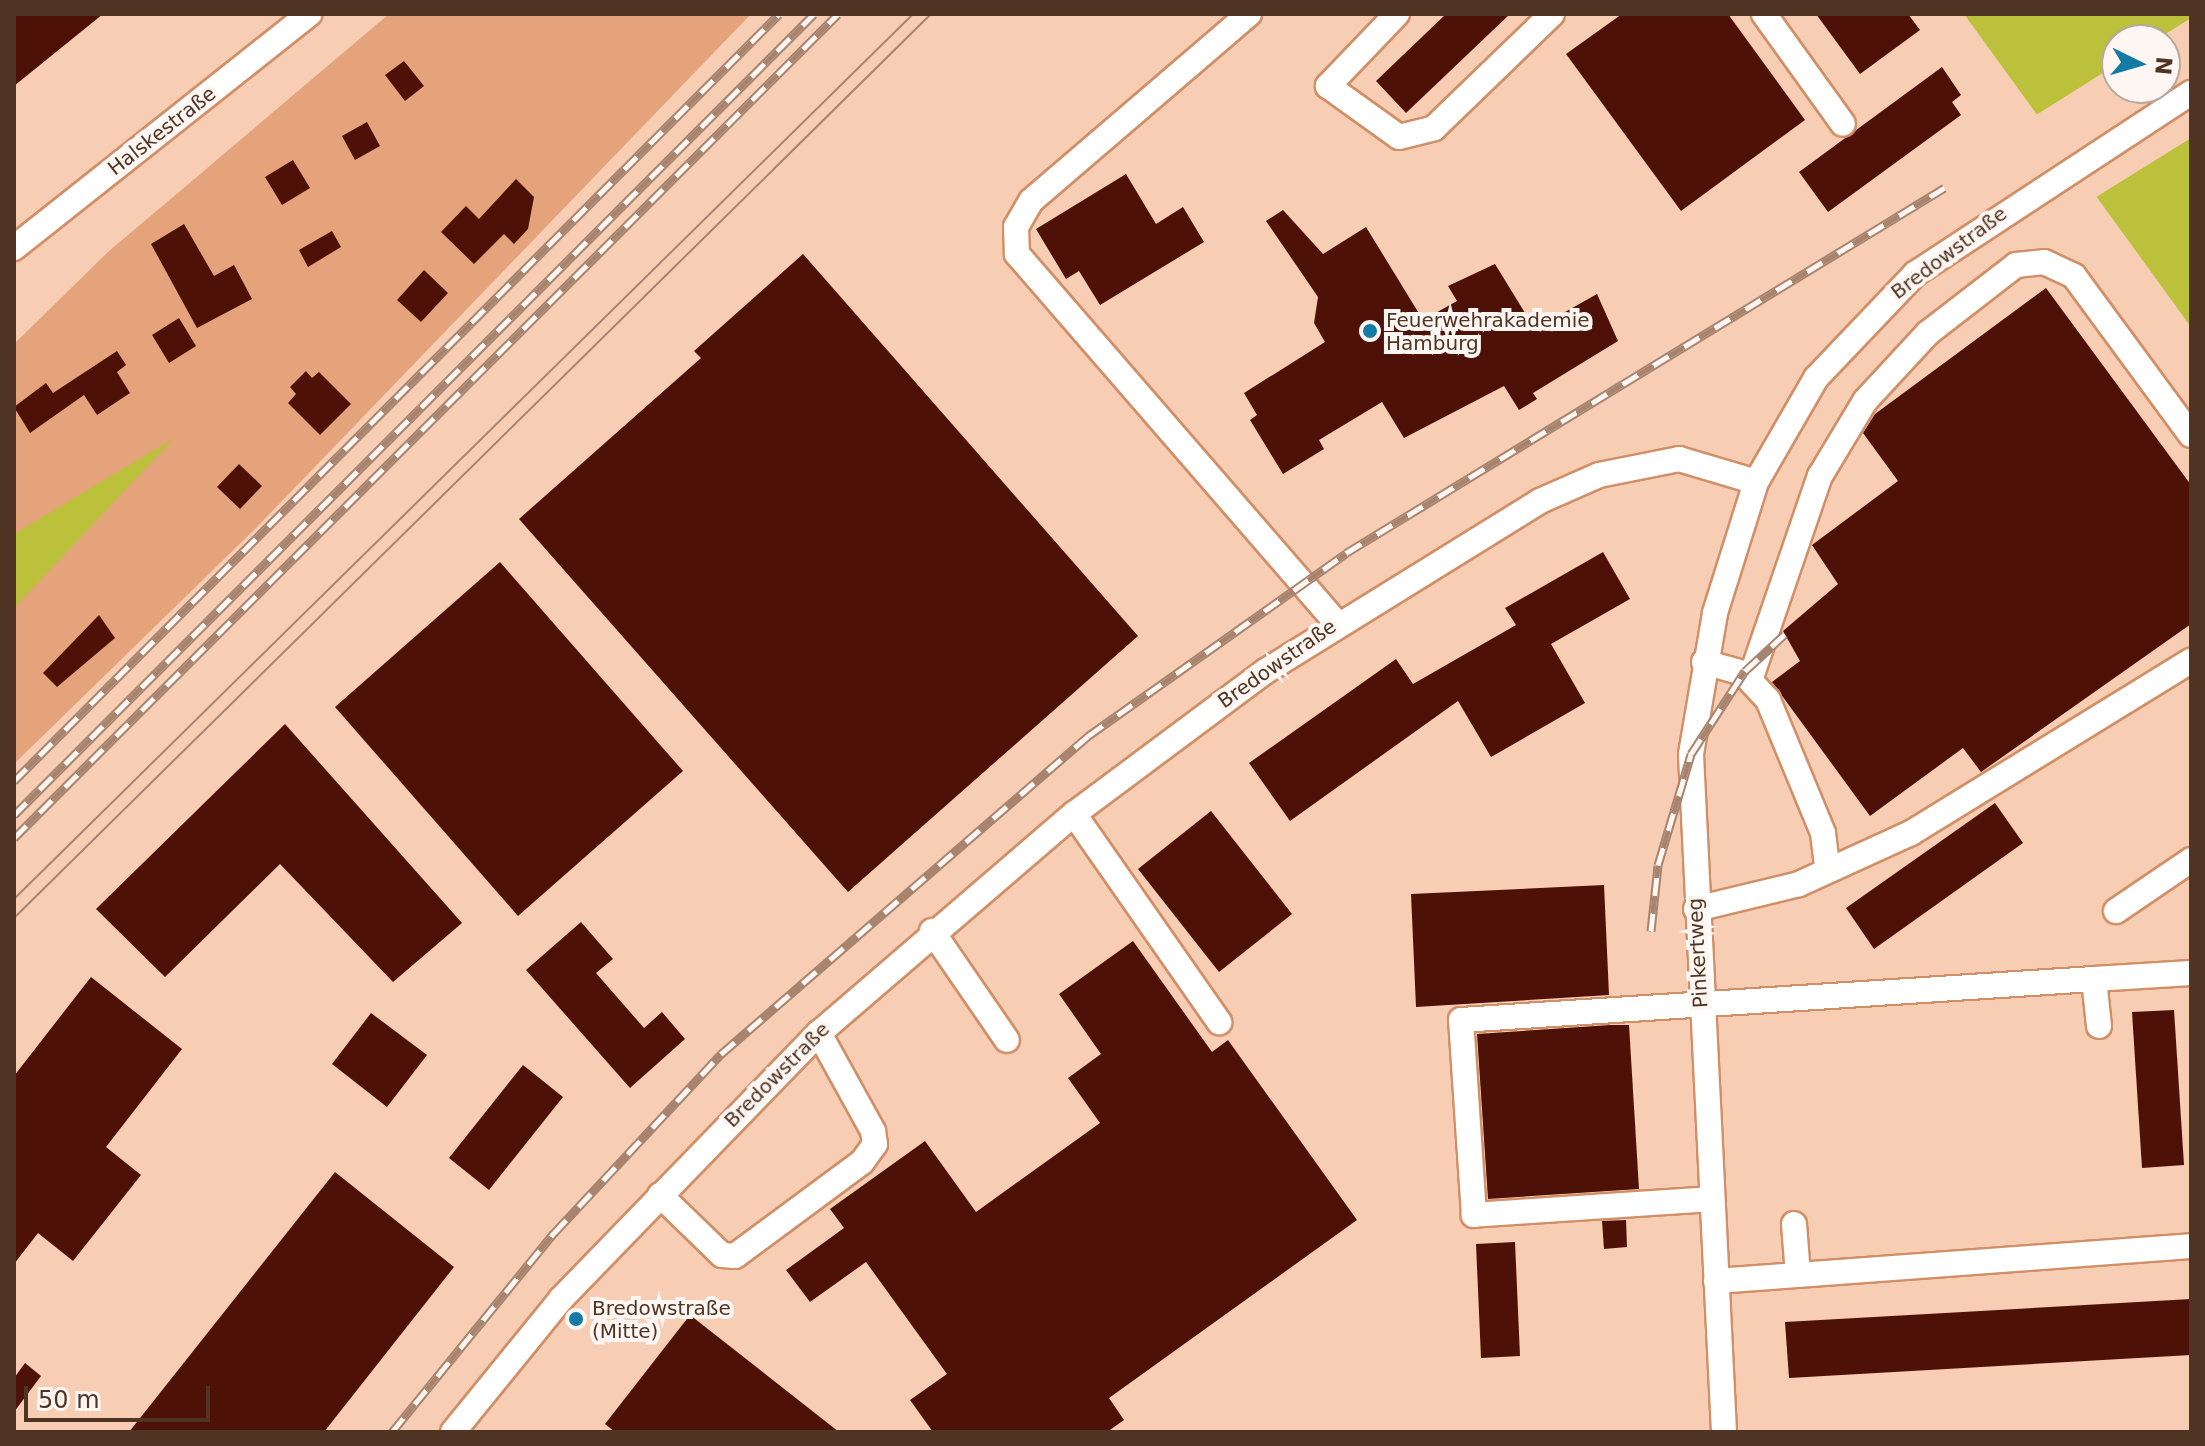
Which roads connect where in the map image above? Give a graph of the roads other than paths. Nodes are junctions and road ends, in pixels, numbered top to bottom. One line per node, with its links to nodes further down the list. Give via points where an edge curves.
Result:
1 (309, 14): 8 (street, Halskestraße)
2 (1249, 14): 11 (street, via 1031,201 1016,227 1017,254)
3 (1397, 14): 4 (street, via 1328,86 1377,125 1419,137)
4 (1552, 14)
5 (1764, 14): 7 (street)
6 (2191, 93): 10 (street, Bredowstraße, via 2046,183 1915,274 1852,333)
7 (1843, 124)
8 (14, 248)
9 (2191, 435): 14 (street, via 2074,276 2044,262 2016,265 1928,333 1865,401 1820,476)
10 (1756, 482): 11 (street, Bredowstraße, via 1679,459 1599,475 1540,501); 13 (street, Pinkertweg)
11 (1336, 622): 15 (street, Bredowstraße)
12 (2191, 661): 17 (street, via 2002,782)
13 (1704, 662): 14 (street); 18 (street, Pinkertweg, via 1691,754)
14 (1750, 680): 17 (street, via 1768,700 1817,818)
15 (1074, 814): 20 (street, Bredowstraße); 24 (street)
16 (2191, 860): 19 (street)
17 (1828, 871): 18 (street)
18 (1696, 909): 23 (street, Pinkertweg)
19 (2116, 911)
20 (932, 931): 26 (street, Bredowstraße); 27 (street)
21 (2191, 973): 22 (street)
22 (2094, 979): 23 (street); 25 (street)
23 (1701, 1001): 29 (street, Pinkertweg); 29 (street, via 1461,1020 1474,1215)
24 (1219, 1022)
25 (2099, 1026)
26 (819, 1033): 28 (street, Bredowstraße); 28 (street, via 873,1131 875,1144 862,1162 735,1256 722,1255)
27 (1007, 1040)
28 (660, 1195): 35 (street, Bredowstraße, via 561,1299)
29 (1712, 1199): 33 (street, Pinkertweg)
30 (1794, 1224): 32 (street)
31 (2191, 1246): 32 (street)
32 (1798, 1275): 33 (street)
33 (1716, 1281): 34 (street, Pinkertweg)
34 (1723, 1423)
35 (453, 1432)

